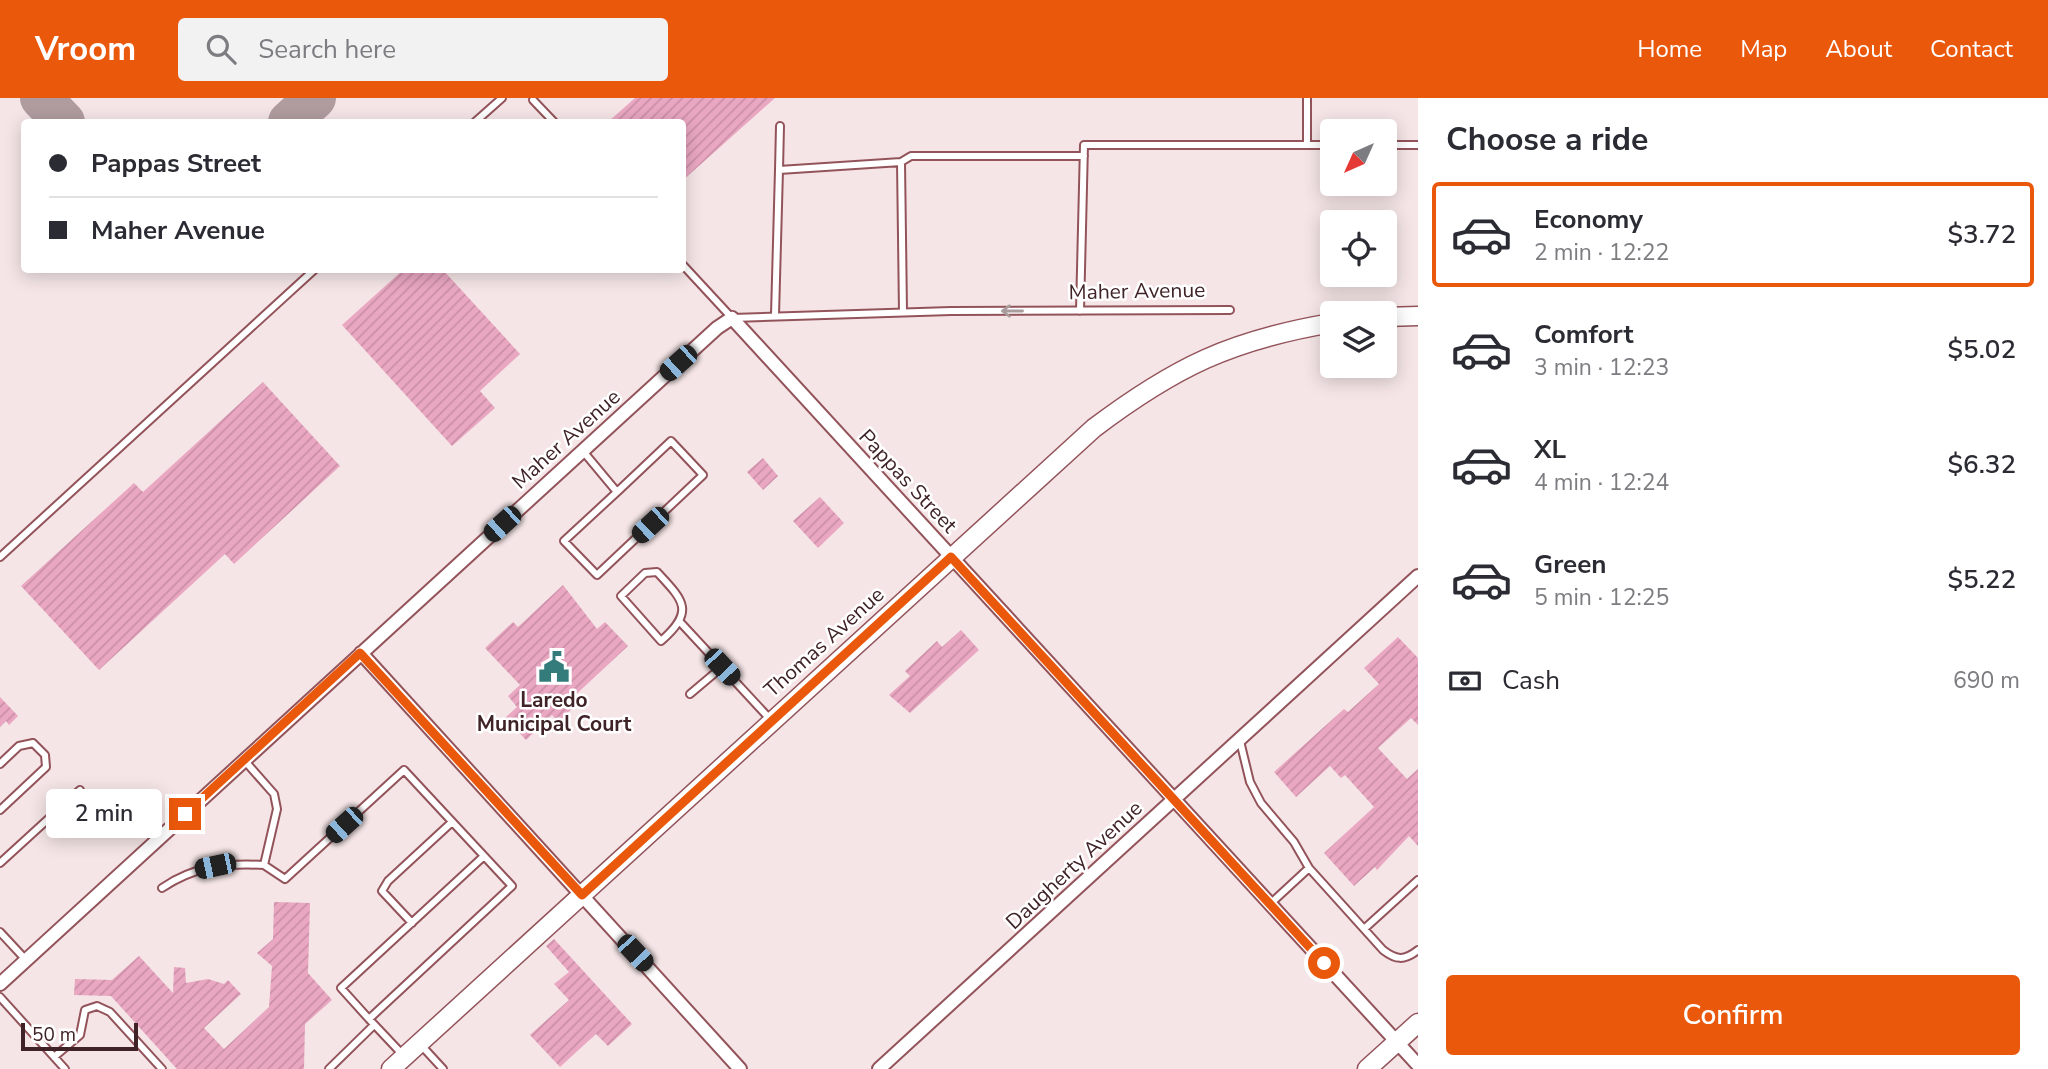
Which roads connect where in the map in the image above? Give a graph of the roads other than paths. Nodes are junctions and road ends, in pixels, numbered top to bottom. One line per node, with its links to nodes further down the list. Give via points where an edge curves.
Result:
1 (502, 98): 4 (lane)
2 (1307, 98): 7 (lane)
3 (533, 100): 5 (lane)
4 (478, 119)
5 (551, 119)
6 (780, 126): 13 (lane)
7 (1307, 145): 8 (lane); 11 (lane, via 1084,145)
8 (1320, 145)
9 (1397, 145): 10 (lane)
10 (1418, 145)
11 (1084, 156): 12 (lane, via 911,156); 17 (lane)
12 (901, 162): 13 (lane); 18 (lane)
13 (779, 170): 19 (lane)
14 (686, 268): 22 (lane, Pappas Street)
15 (311, 273): 26 (lane)
16 (1230, 310): 17 (lane, Maher Avenue)
17 (1080, 311): 18 (lane, Maher Avenue, one-way to 18)
18 (903, 312): 19 (lane, Maher Avenue)
19 (775, 315): 22 (lane, Maher Avenue)
20 (1418, 316): 21 (street)
21 (1397, 317)
22 (732, 318): 24 (street, Maher Avenue); 27 (street, Pappas Street)
23 (1320, 326): 27 (street, Thomas Avenue, via 1234,345 1135,397 1062,455)
24 (582, 450): 25 (lane); 30 (street, Maher Avenue)
25 (617, 492): 25 (lane, via 564,541 597,575 703,475 671,441)
26 (0, 556)
27 (951, 557): 33 (street, Thomas Avenue); 38 (street, Pappas Street)
28 (1418, 576): 34 (street, Daugherty Avenue)
29 (681, 623): 29 (lane, via 681,598 656,572 645,573 621,596 660,641); 31 (lane)
30 (360, 653): 35 (street, Maher Avenue); 47 (street)
31 (722, 667): 32 (lane); 33 (lane)
32 (690, 694)
33 (772, 721): 47 (street, Thomas Avenue)
34 (1239, 739): 38 (street, Daugherty Avenue); 44 (lane, via 1250,782 1261,803)
35 (244, 760): 43 (lane, via 274,794 277,809); 53 (street, Maher Avenue)
36 (0, 764): 39 (lane, via 19,746 33,743 45,755 47,767)
37 (80, 790): 42 (lane)
38 (1173, 800): 48 (street, Pappas Street); 69 (street, Daugherty Avenue)
39 (0, 810)
40 (452, 822): 41 (lane); 43 (lane, via 404,770 285,879); 49 (lane, via 382,891)
41 (484, 856): 49 (lane); 56 (lane, via 512,886)
42 (0, 863)
43 (264, 865): 46 (lane, via 233,863 197,870)
44 (1309, 868): 48 (lane); 50 (lane)
45 (1418, 880): 50 (lane)
46 (162, 888)
47 (582, 895): 60 (street, Thomas Avenue); 68 (street)
48 (1270, 904): 59 (street, Pappas Street)
49 (412, 923): 56 (lane, via 341,988)
50 (1364, 929): 52 (lane, via 1394,959 1404,959)
51 (0, 932): 53 (lane)
52 (1418, 950)
53 (26, 960): 54 (street, Maher Avenue)
54 (0, 984)
55 (0, 997): 61 (lane)
56 (369, 1019): 58 (lane)
57 (1418, 1023): 59 (street)
58 (374, 1025): 62 (lane); 66 (lane)
59 (1397, 1042): 63 (street, Pappas Street); 70 (street)
60 (419, 1043): 62 (street, Thomas Avenue); 67 (lane)
61 (54, 1057): 64 (lane); 65 (lane, via 80,1035 85,1010 97,1006 110,1012)
62 (398, 1063)
63 (1418, 1065)
64 (65, 1069)
65 (162, 1069)
66 (329, 1069)
67 (443, 1069)
68 (740, 1069)
69 (879, 1069)
70 (1367, 1069)

